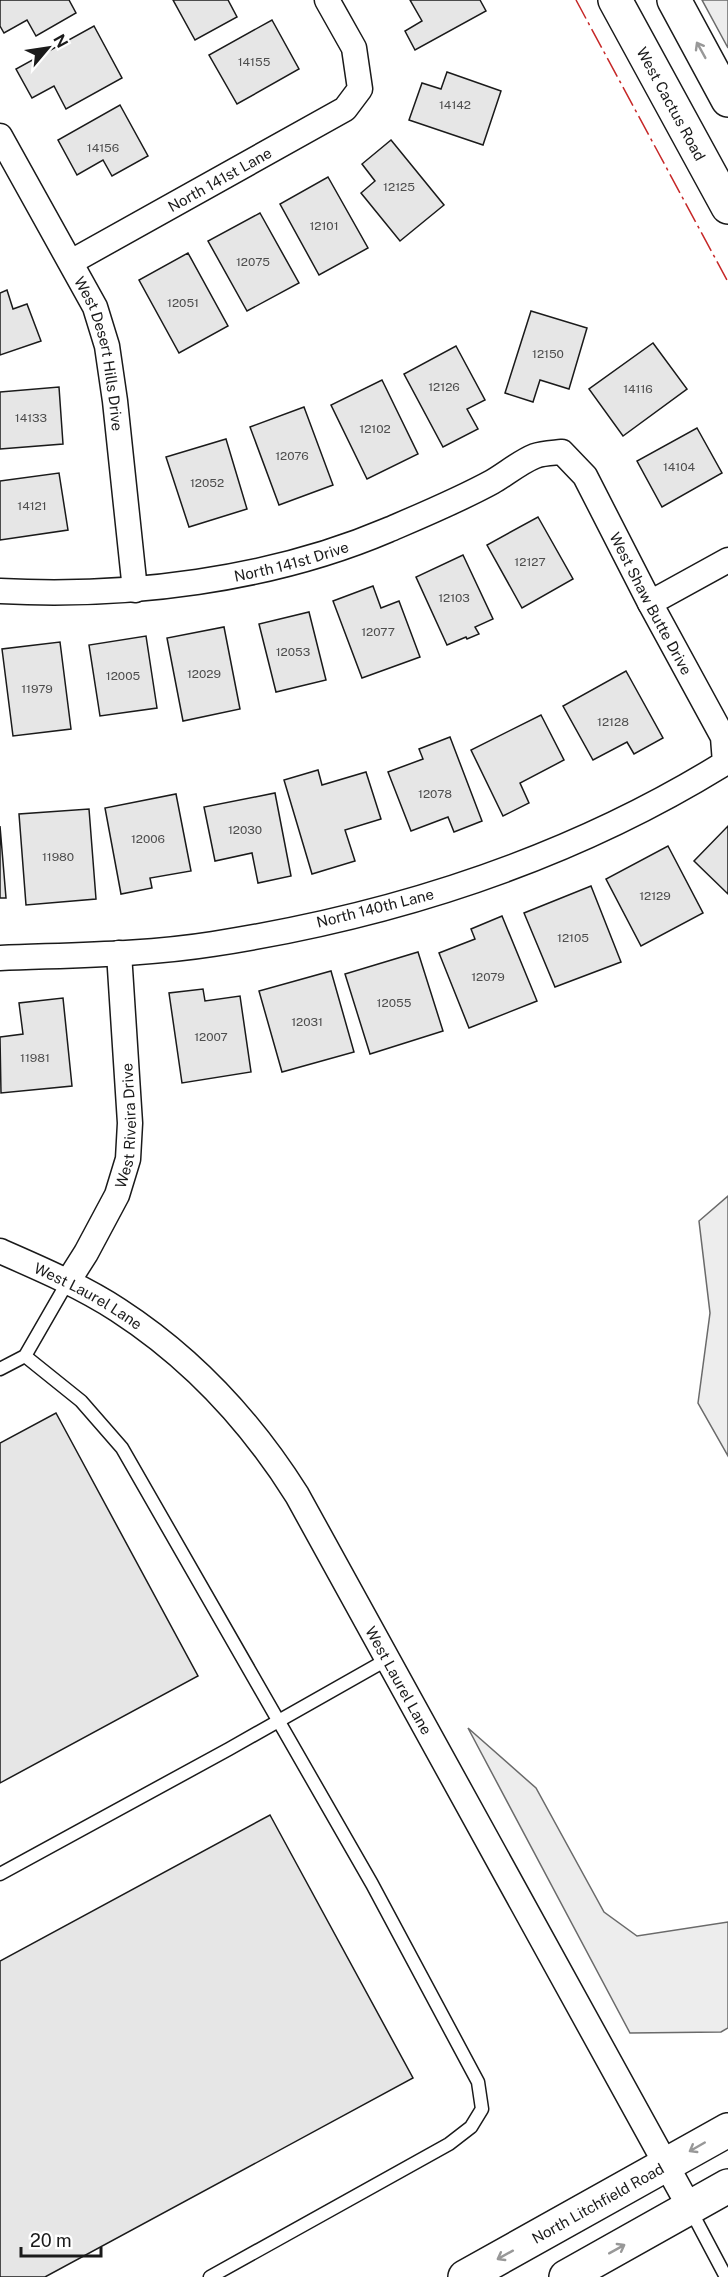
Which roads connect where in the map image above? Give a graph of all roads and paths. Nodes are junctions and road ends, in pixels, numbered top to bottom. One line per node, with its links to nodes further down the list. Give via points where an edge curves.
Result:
1 (327, 0): 7 (street, North 141st Lane, via 354,48 360,89 345,109)
2 (615, 0): 6 (main road, West Cactus Road)
3 (674, 0): 4 (main road, one-way to 3)
4 (728, 100)
5 (0, 136): 7 (street, West Desert Hills Drive)
6 (728, 207)
7 (71, 262): 10 (street, West Desert Hills Drive, via 95,308 107,346)
8 (562, 452): 10 (street, North 141st Drive, via 535,456 431,511 332,552 245,573); 12 (street, West Shaw Butte Drive, via 585,476)
9 (728, 560): 12 (street)
10 (135, 590): 11 (street, North 141st Drive)
11 (0, 591)
12 (650, 603): 13 (street, West Shaw Butte Drive, via 723,737)
13 (725, 763): 14 (street, North 140th Lane, via 566,847 453,888 276,933)
14 (119, 953): 15 (street, North 140th Lane); 17 (street, West Riveira Drive, via 130,1123 128,1159 117,1195)
15 (0, 958)
16 (0, 1251): 17 (street, West Laurel Lane)
17 (67, 1283): 18 (lane); 20 (street, West Laurel Lane, via 118,1310 202,1376 234,1409 297,1495)
18 (25, 1356): 19 (lane); 21 (lane, via 81,1401 122,1448)
19 (0, 1369)
20 (388, 1659): 21 (lane); 24 (street, West Laurel Lane)
21 (278, 1719): 22 (lane); 27 (lane, via 478,2082 482,2109 471,2127 449,2144)
22 (0, 1874)
23 (728, 2130): 24 (main road, North Litchfield Road, one-way to 24)
24 (666, 2165): 26 (street, West Laurel Lane); 28 (main road, North Litchfield Road, one-way to 28)
25 (728, 2186): 26 (main road)
26 (690, 2208): 29 (main road, one-way to 26); 30 (lane)
27 (210, 2277)
28 (465, 2277)
29 (566, 2277)
30 (726, 2277)

